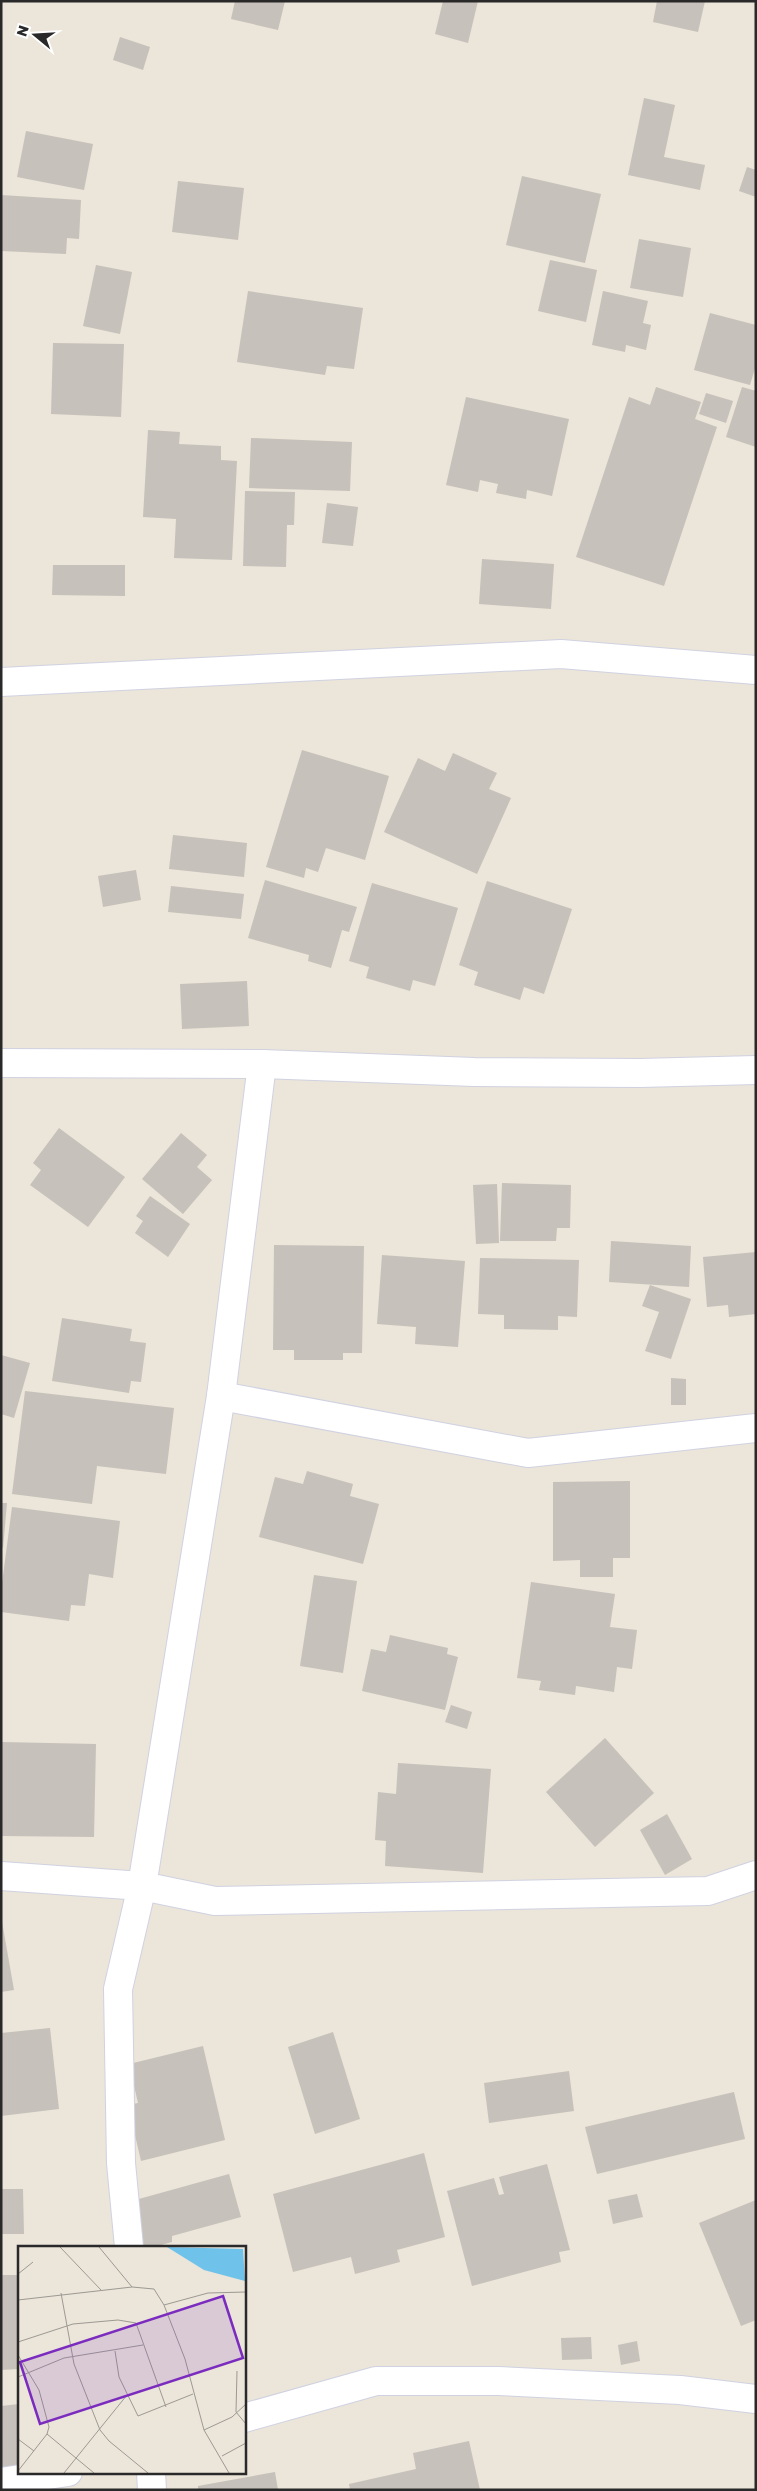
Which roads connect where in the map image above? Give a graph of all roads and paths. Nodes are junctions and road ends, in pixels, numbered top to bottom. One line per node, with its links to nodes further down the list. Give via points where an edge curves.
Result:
1 (756, 670): 2 (street, via 561,654)
2 (1, 682)
3 (1, 1063): 4 (street)
4 (262, 1064): 5 (street, via 484,1072); 6 (street)
5 (756, 1070)
6 (221, 1396): 7 (street, via 528,1453); 10 (street)
7 (753, 1431)
8 (756, 1875): 10 (street, via 708,1891 225,1901)
9 (1, 1876): 10 (street)
10 (142, 1886): 11 (street, via 118,1989 122,2163)
11 (129, 2246)
12 (756, 2399): 13 (street, via 680,2390 498,2381 376,2381)
13 (245, 2418)
14 (55, 2474): 16 (street)
15 (151, 2474): 17 (street)
16 (1, 2482)
17 (152, 2490)

